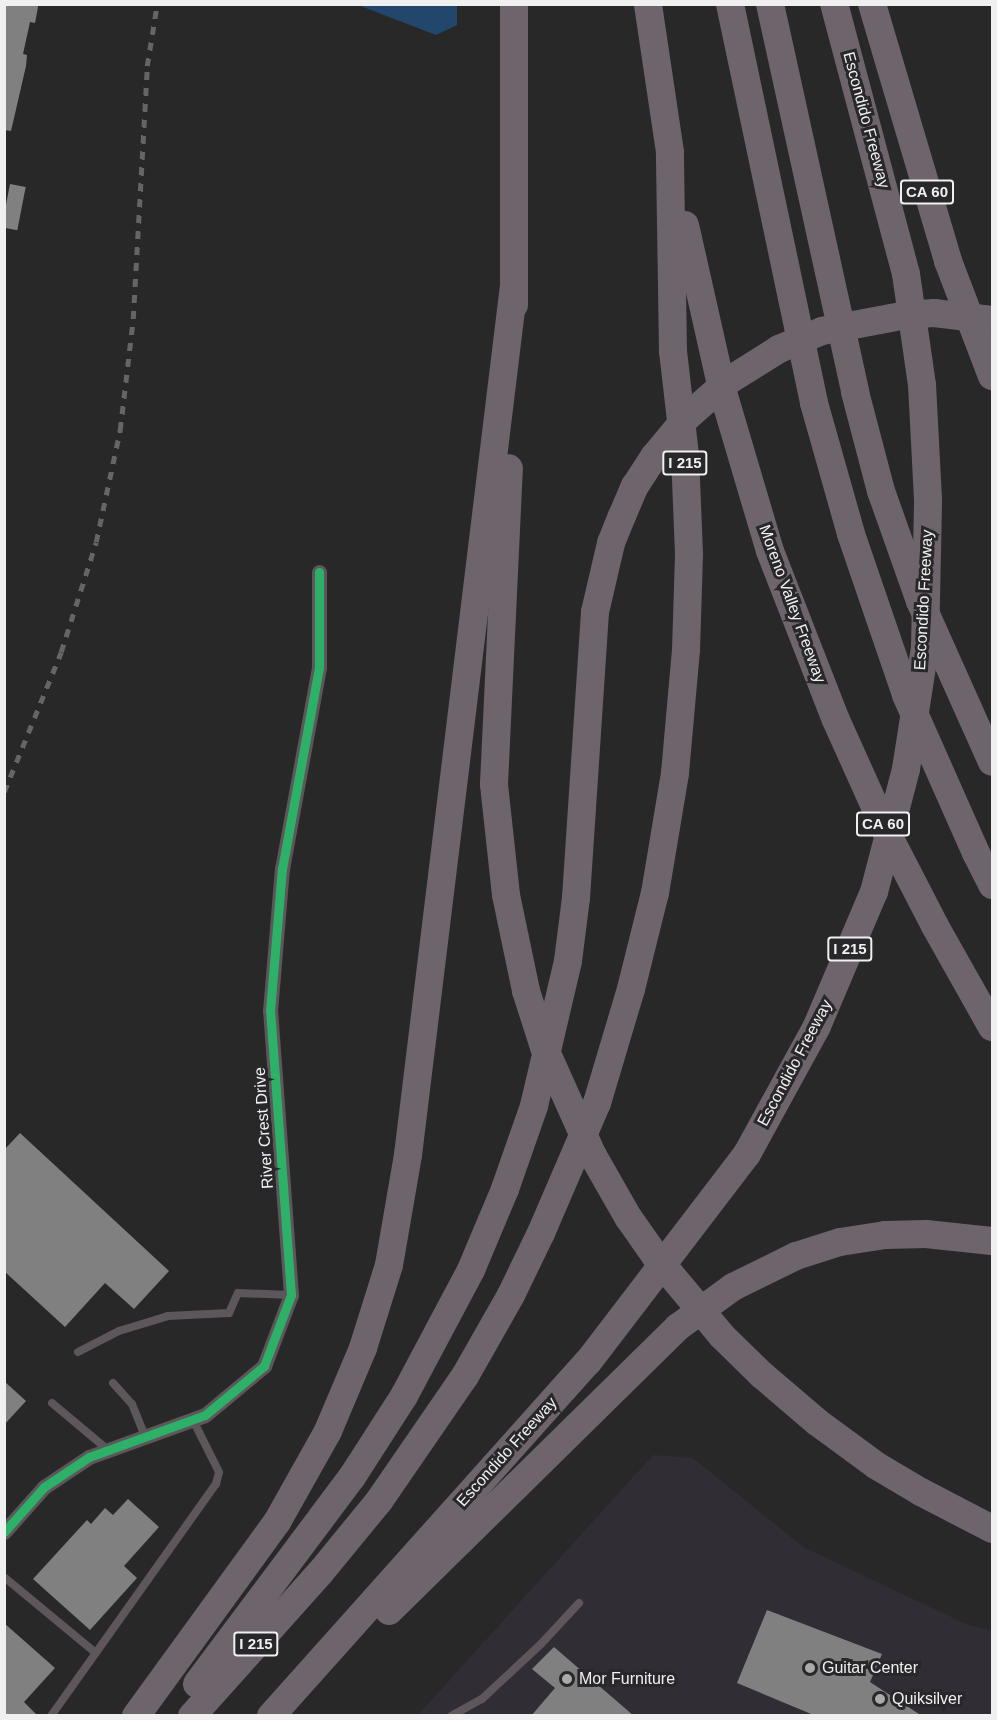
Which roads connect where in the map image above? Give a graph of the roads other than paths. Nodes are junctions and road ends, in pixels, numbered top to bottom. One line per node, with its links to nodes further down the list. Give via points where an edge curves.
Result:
1 (514, 4): 8 (highway)
2 (648, 4): 7 (highway, I 215)
3 (730, 4): 13 (highway, bridge, via 814,403 851,534 906,695)
4 (770, 4): 12 (highway, bridge, via 855,392 881,491 920,601)
5 (834, 4): 32 (highway, Escondido Freeway / I 215, via 906,274 921,385 928,499 925,647 906,769 874,892 818,1026 747,1154 588,1362)
6 (872, 4): 10 (highway, CA 60, via 948,261)
7 (670, 152): 14 (highway, Moreno Valley Freeway / CA 60, bridge, via 722,389 770,550 836,720 885,829); 31 (highway, I 215, via 673,351 685,455 689,554 686,650 675,773 655,892 597,1103 511,1295 425,1437 379,1502 320,1573)
8 (514, 286): 23 (highway, bridge, via 494,784 506,896 526,991 543,1047 592,1154 628,1217 715,1328 817,1422 877,1466); 29 (highway, via 408,1155 389,1265 363,1348 328,1431 294,1492 277,1522)
9 (993, 320): 30 (highway, bridge, via 934,313 906,315 822,331 778,350 728,381 687,417 636,486 600,582 595,612 578,875 568,961 534,1107 505,1189 452,1308 379,1436 298,1552)
10 (993, 376)
11 (319, 572): 16 (street, River Crest Drive, via 319,667 282,869 270,1011)
12 (993, 762)
13 (993, 885)
14 (993, 1027)
15 (993, 1241): 33 (highway, via 926,1234 840,1242 796,1256 733,1287 670,1334)
16 (291, 1295): 17 (lane, via 238,1293 229,1313 168,1316 119,1331); 20 (street, River Crest Drive, via 264,1366 205,1415)
17 (78, 1352)
18 (113, 1383): 21 (lane, via 132,1404)
19 (51, 1403): 22 (lane)
20 (193, 1420): 21 (street, River Crest Drive); 27 (lane, via 219,1472 216,1484)
21 (145, 1437): 22 (street, River Crest Drive)
22 (108, 1449): 24 (street, River Crest Drive, via 44,1487)
23 (993, 1528)
24 (4, 1532)
25 (4, 1577): 27 (lane)
26 (579, 1603): 34 (lane, via 482,1699)
27 (96, 1653): 28 (lane)
28 (51, 1716)
29 (136, 1716)
30 (173, 1716)
31 (192, 1716)
32 (271, 1716)
33 (283, 1716)
34 (451, 1716)

